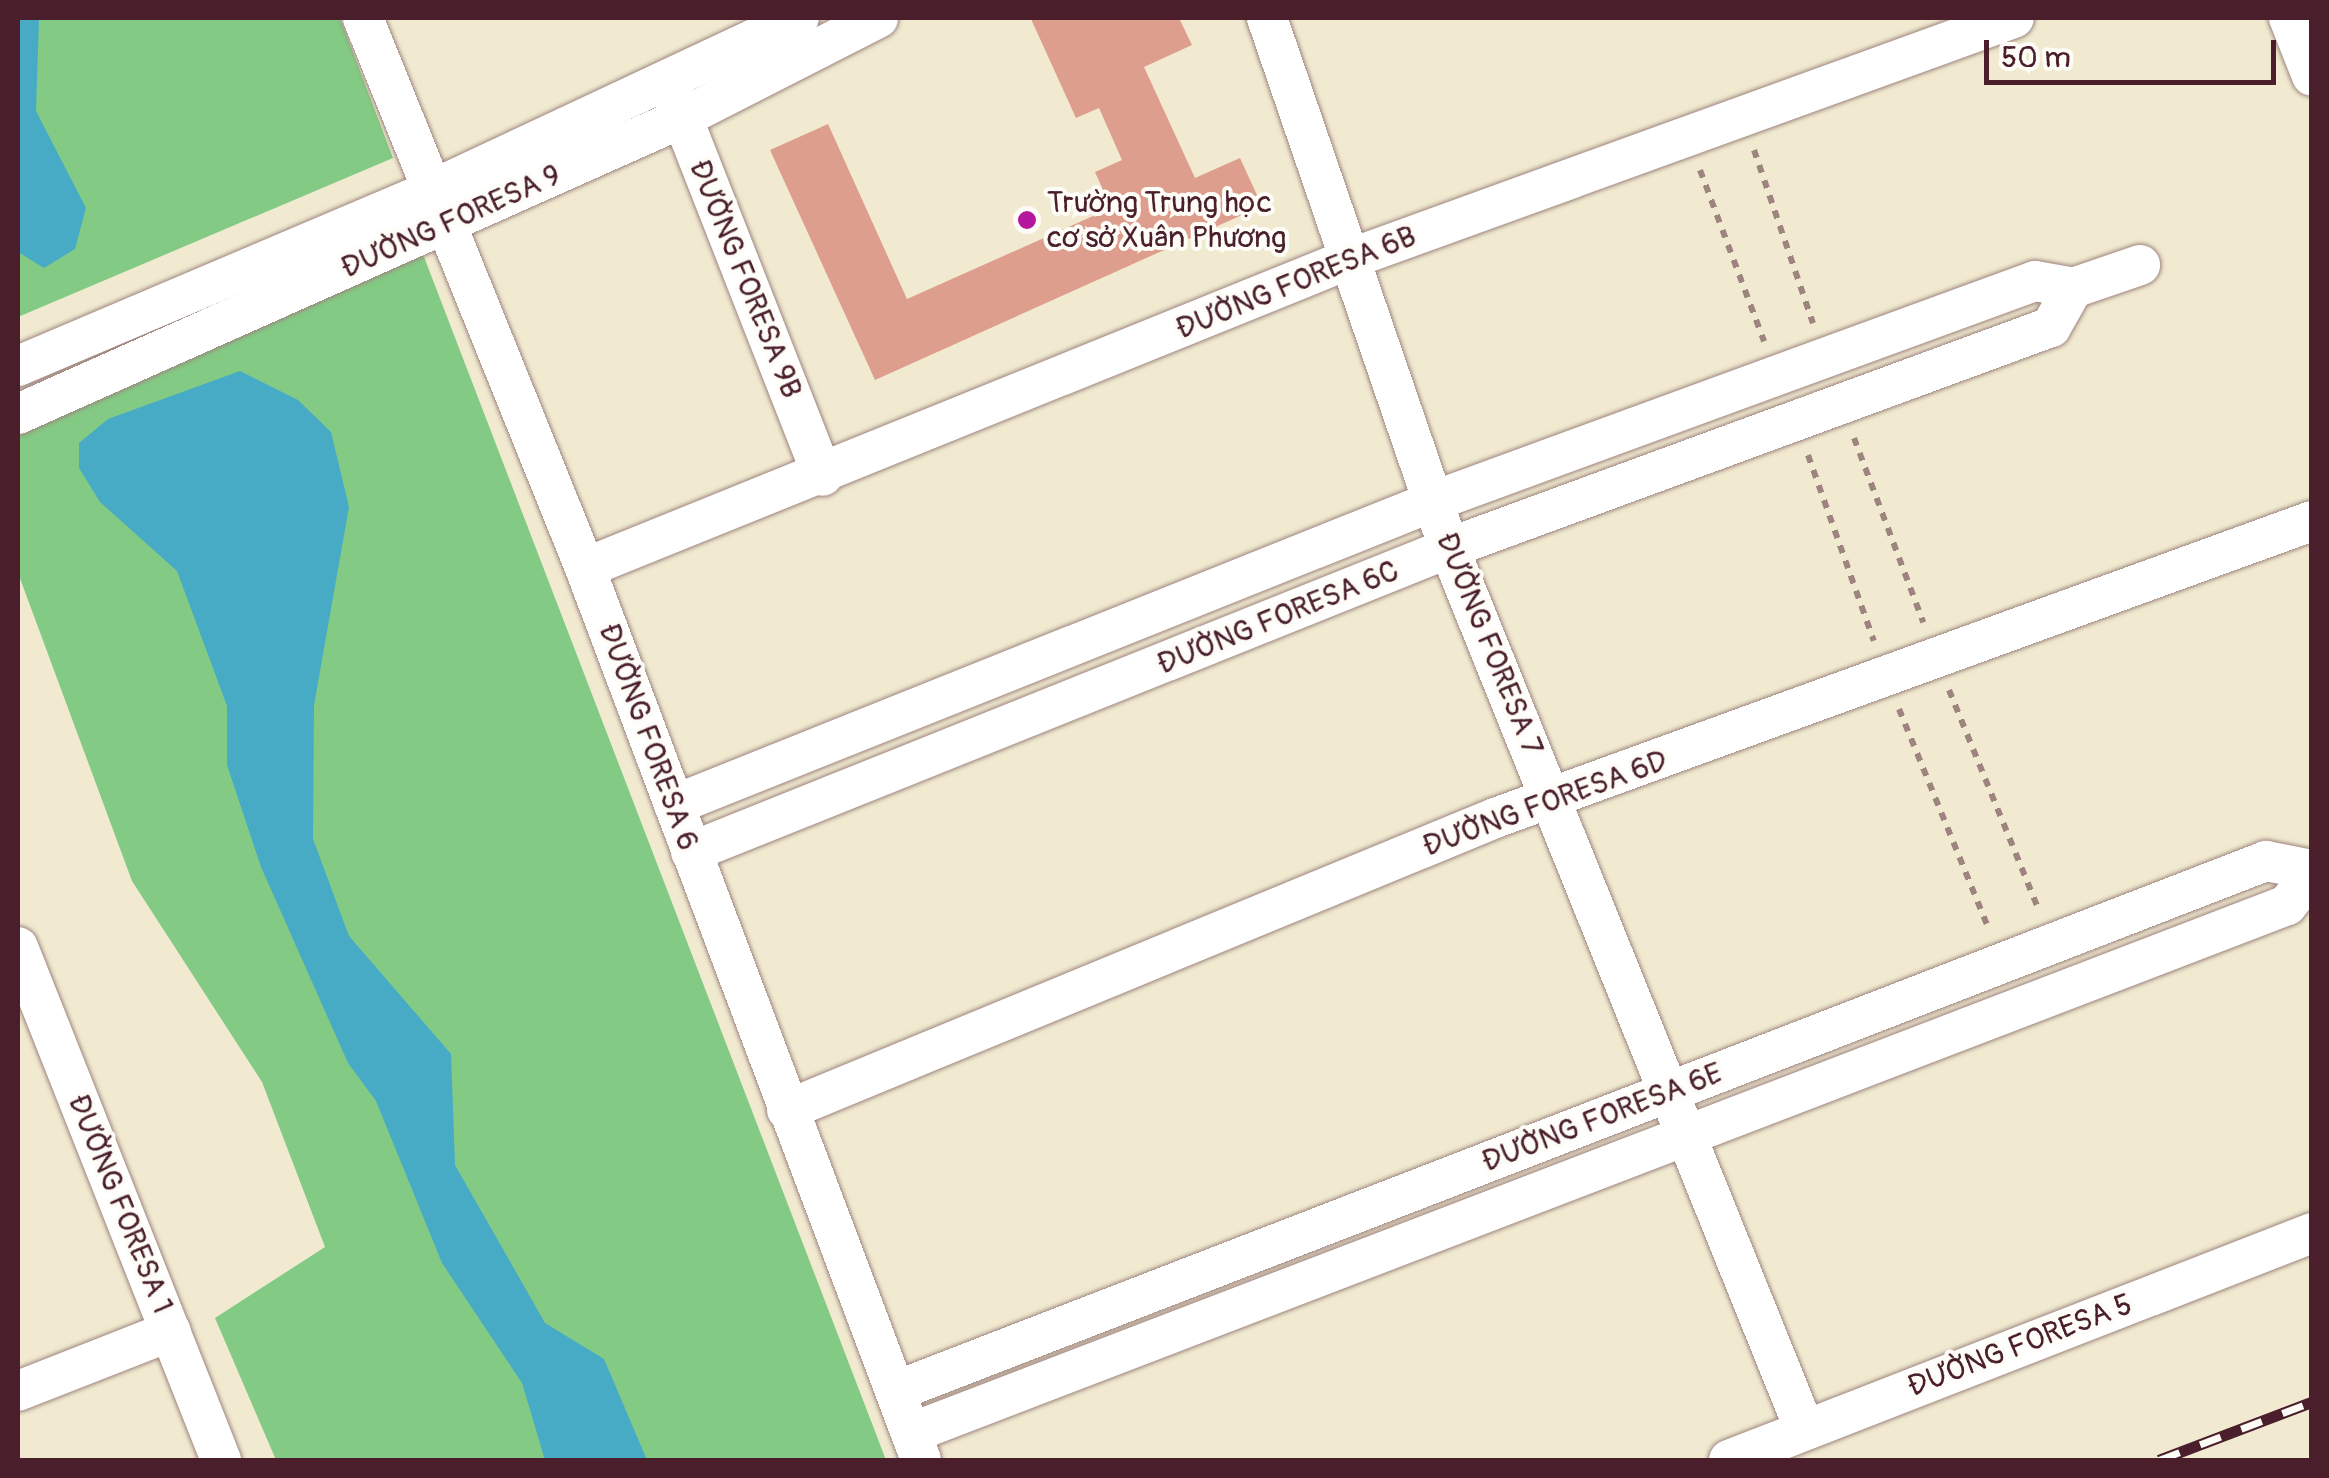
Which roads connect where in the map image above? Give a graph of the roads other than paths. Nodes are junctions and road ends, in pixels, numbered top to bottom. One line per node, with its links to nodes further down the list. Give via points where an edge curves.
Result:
1 (362, 18): 9 (street, ĐƯỜNG FORESA 6)
2 (799, 18): 8 (street, ĐƯỜNG FORESA 9)
3 (878, 18): 8 (street, ĐƯỜNG FORESA 9)
4 (1266, 18): 10 (street, ĐƯỜNG FORESA 7)
5 (2014, 18): 10 (street, ĐƯỜNG FORESA 6B)
6 (2289, 18): 7 (street)
7 (2312, 76)
8 (675, 100): 9 (street, ĐƯỜNG FORESA 9); 15 (street, ĐƯỜNG FORESA 9B)
9 (439, 207): 13 (street, ĐƯỜNG FORESA 9); 14 (street, ĐƯỜNG FORESA 9); 19 (street, ĐƯỜNG FORESA 6)
10 (1352, 258): 15 (street, ĐƯỜNG FORESA 6B); 16 (street, ĐƯỜNG FORESA 7)
11 (2140, 265): 12 (street, ĐƯỜNG FORESA 6C)
12 (2074, 288): 16 (street, ĐƯỜNG FORESA 6C, via 2034,281); 18 (street, ĐƯỜNG FORESA 6C, via 2051,327)
13 (18, 366)
14 (18, 414)
15 (823, 476): 19 (street, ĐƯỜNG FORESA 6B)
16 (1434, 501): 18 (street, ĐƯỜNG FORESA 7); 21 (street, ĐƯỜNG FORESA 6C)
17 (2312, 521): 20 (street, ĐƯỜNG FORESA 6D)
18 (1449, 548): 20 (street, ĐƯỜNG FORESA 7); 22 (street, ĐƯỜNG FORESA 6C)
19 (585, 568): 21 (street, ĐƯỜNG FORESA 6)
20 (1552, 798): 25 (street, ĐƯỜNG FORESA 7); 26 (street, ĐƯỜNG FORESA 6D)
21 (674, 805): 22 (street, ĐƯỜNG FORESA 6)
22 (691, 852): 26 (street, ĐƯỜNG FORESA 6)
23 (2312, 872): 25 (street, ĐƯỜNG FORESA 6E, via 2266,861); 27 (street, ĐƯỜNG FORESA 6E, via 2287,905)
24 (18, 948): 29 (street, ĐƯỜNG FORESA 1)
25 (1669, 1091): 27 (street, ĐƯỜNG FORESA 7); 31 (street, ĐƯỜNG FORESA 6E)
26 (787, 1110): 31 (street, ĐƯỜNG FORESA 6)
27 (1684, 1133): 32 (street, ĐƯỜNG FORESA 7); 33 (street, ĐƯỜNG FORESA 6E)
28 (2312, 1233): 32 (street, ĐƯỜNG FORESA 5)
29 (170, 1331): 30 (street); 34 (street, ĐƯỜNG FORESA 1)
30 (18, 1391)
31 (896, 1391): 33 (street, ĐƯỜNG FORESA 6)
32 (1804, 1428): 35 (street, ĐƯỜNG FORESA 5)
33 (916, 1447)
34 (221, 1460)
35 (1729, 1460)

